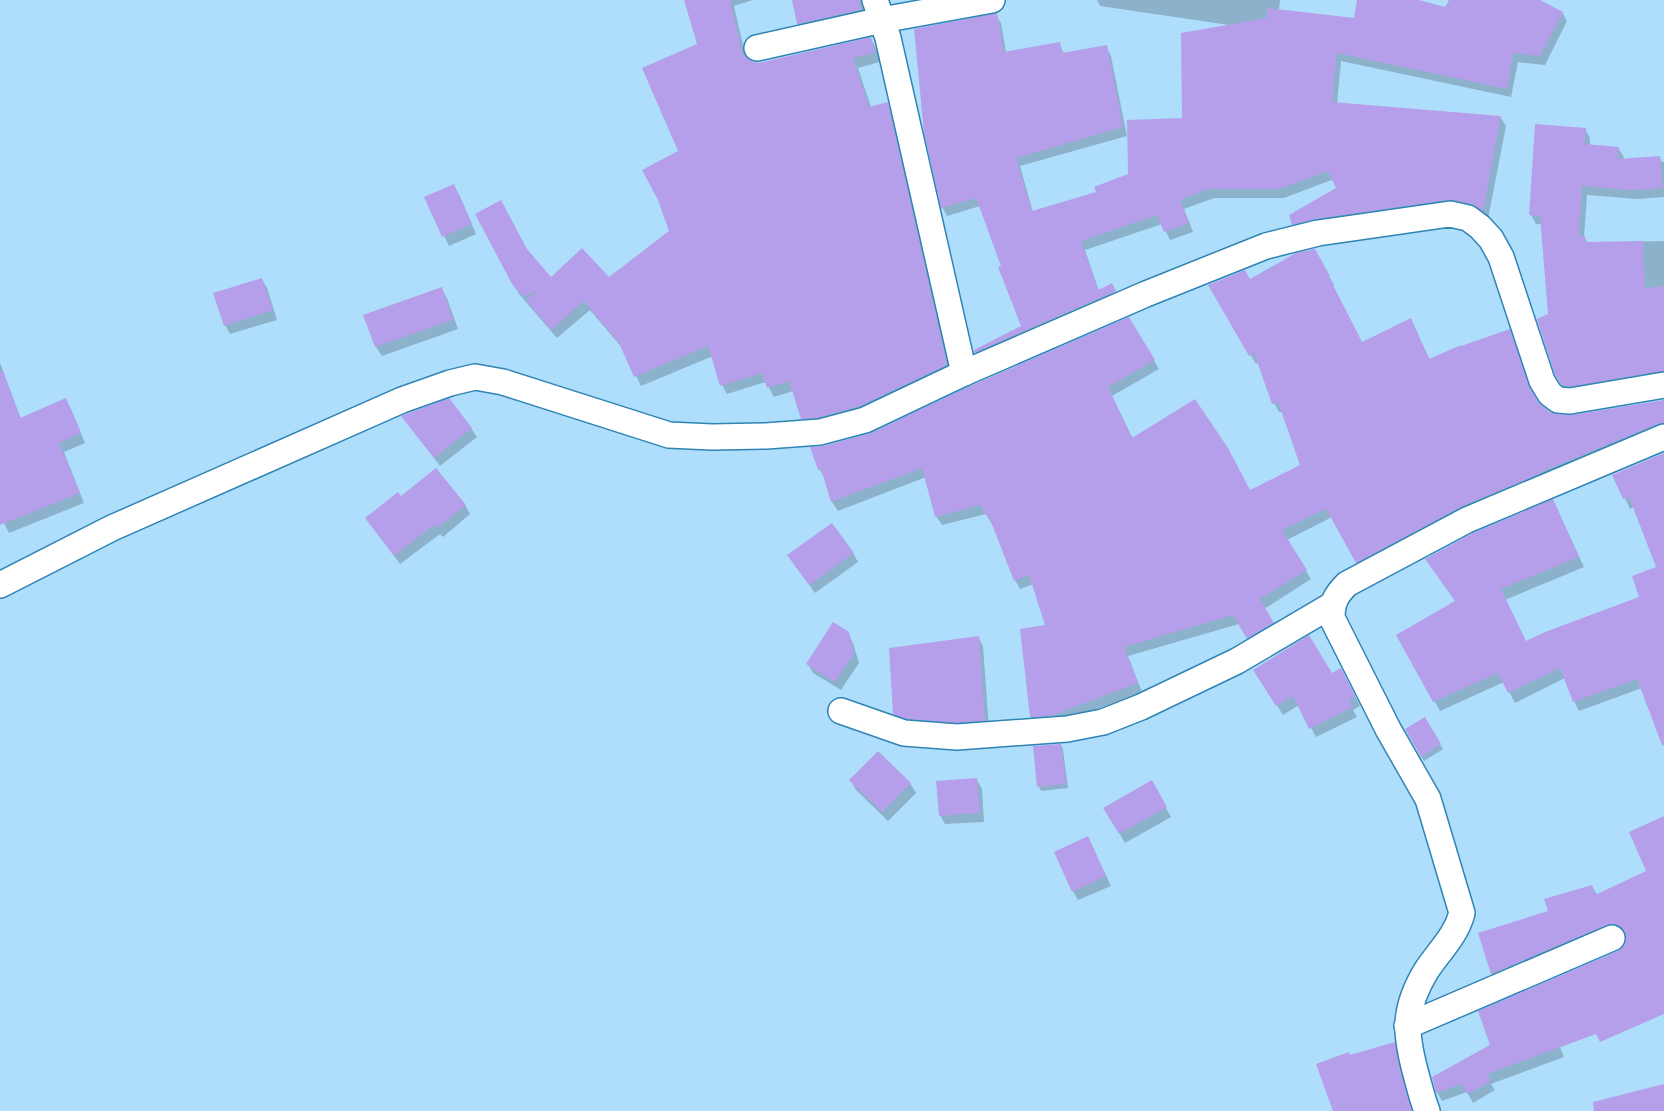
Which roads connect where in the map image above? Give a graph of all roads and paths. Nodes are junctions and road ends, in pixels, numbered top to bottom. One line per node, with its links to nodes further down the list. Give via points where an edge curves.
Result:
1 (992, 0): 2 (street)
2 (879, 10): 3 (street); 4 (street)
3 (757, 48)
4 (964, 373): 5 (street, via 1266,246 1318,233 1450,214 1468,218 1480,227 1501,257 1531,352 1550,394 1558,400 1570,401); 7 (street, via 865,420 820,432 712,437 669,435 503,382 475,377 402,400 112,528)
5 (1664, 385)
6 (1664, 437): 8 (street, via 1467,520 1347,584 1336,595)
7 (0, 585)
8 (1332, 605): 9 (street, via 1237,661 1103,722 1067,729 957,738 904,733); 11 (street, via 1332,618 1388,729 1428,799 1462,913 1452,937 1426,972 1410,1006)
9 (841, 711)
10 (1612, 938): 11 (street)
11 (1407, 1026): 12 (street, via 1410,1051)
12 (1427, 1111)

